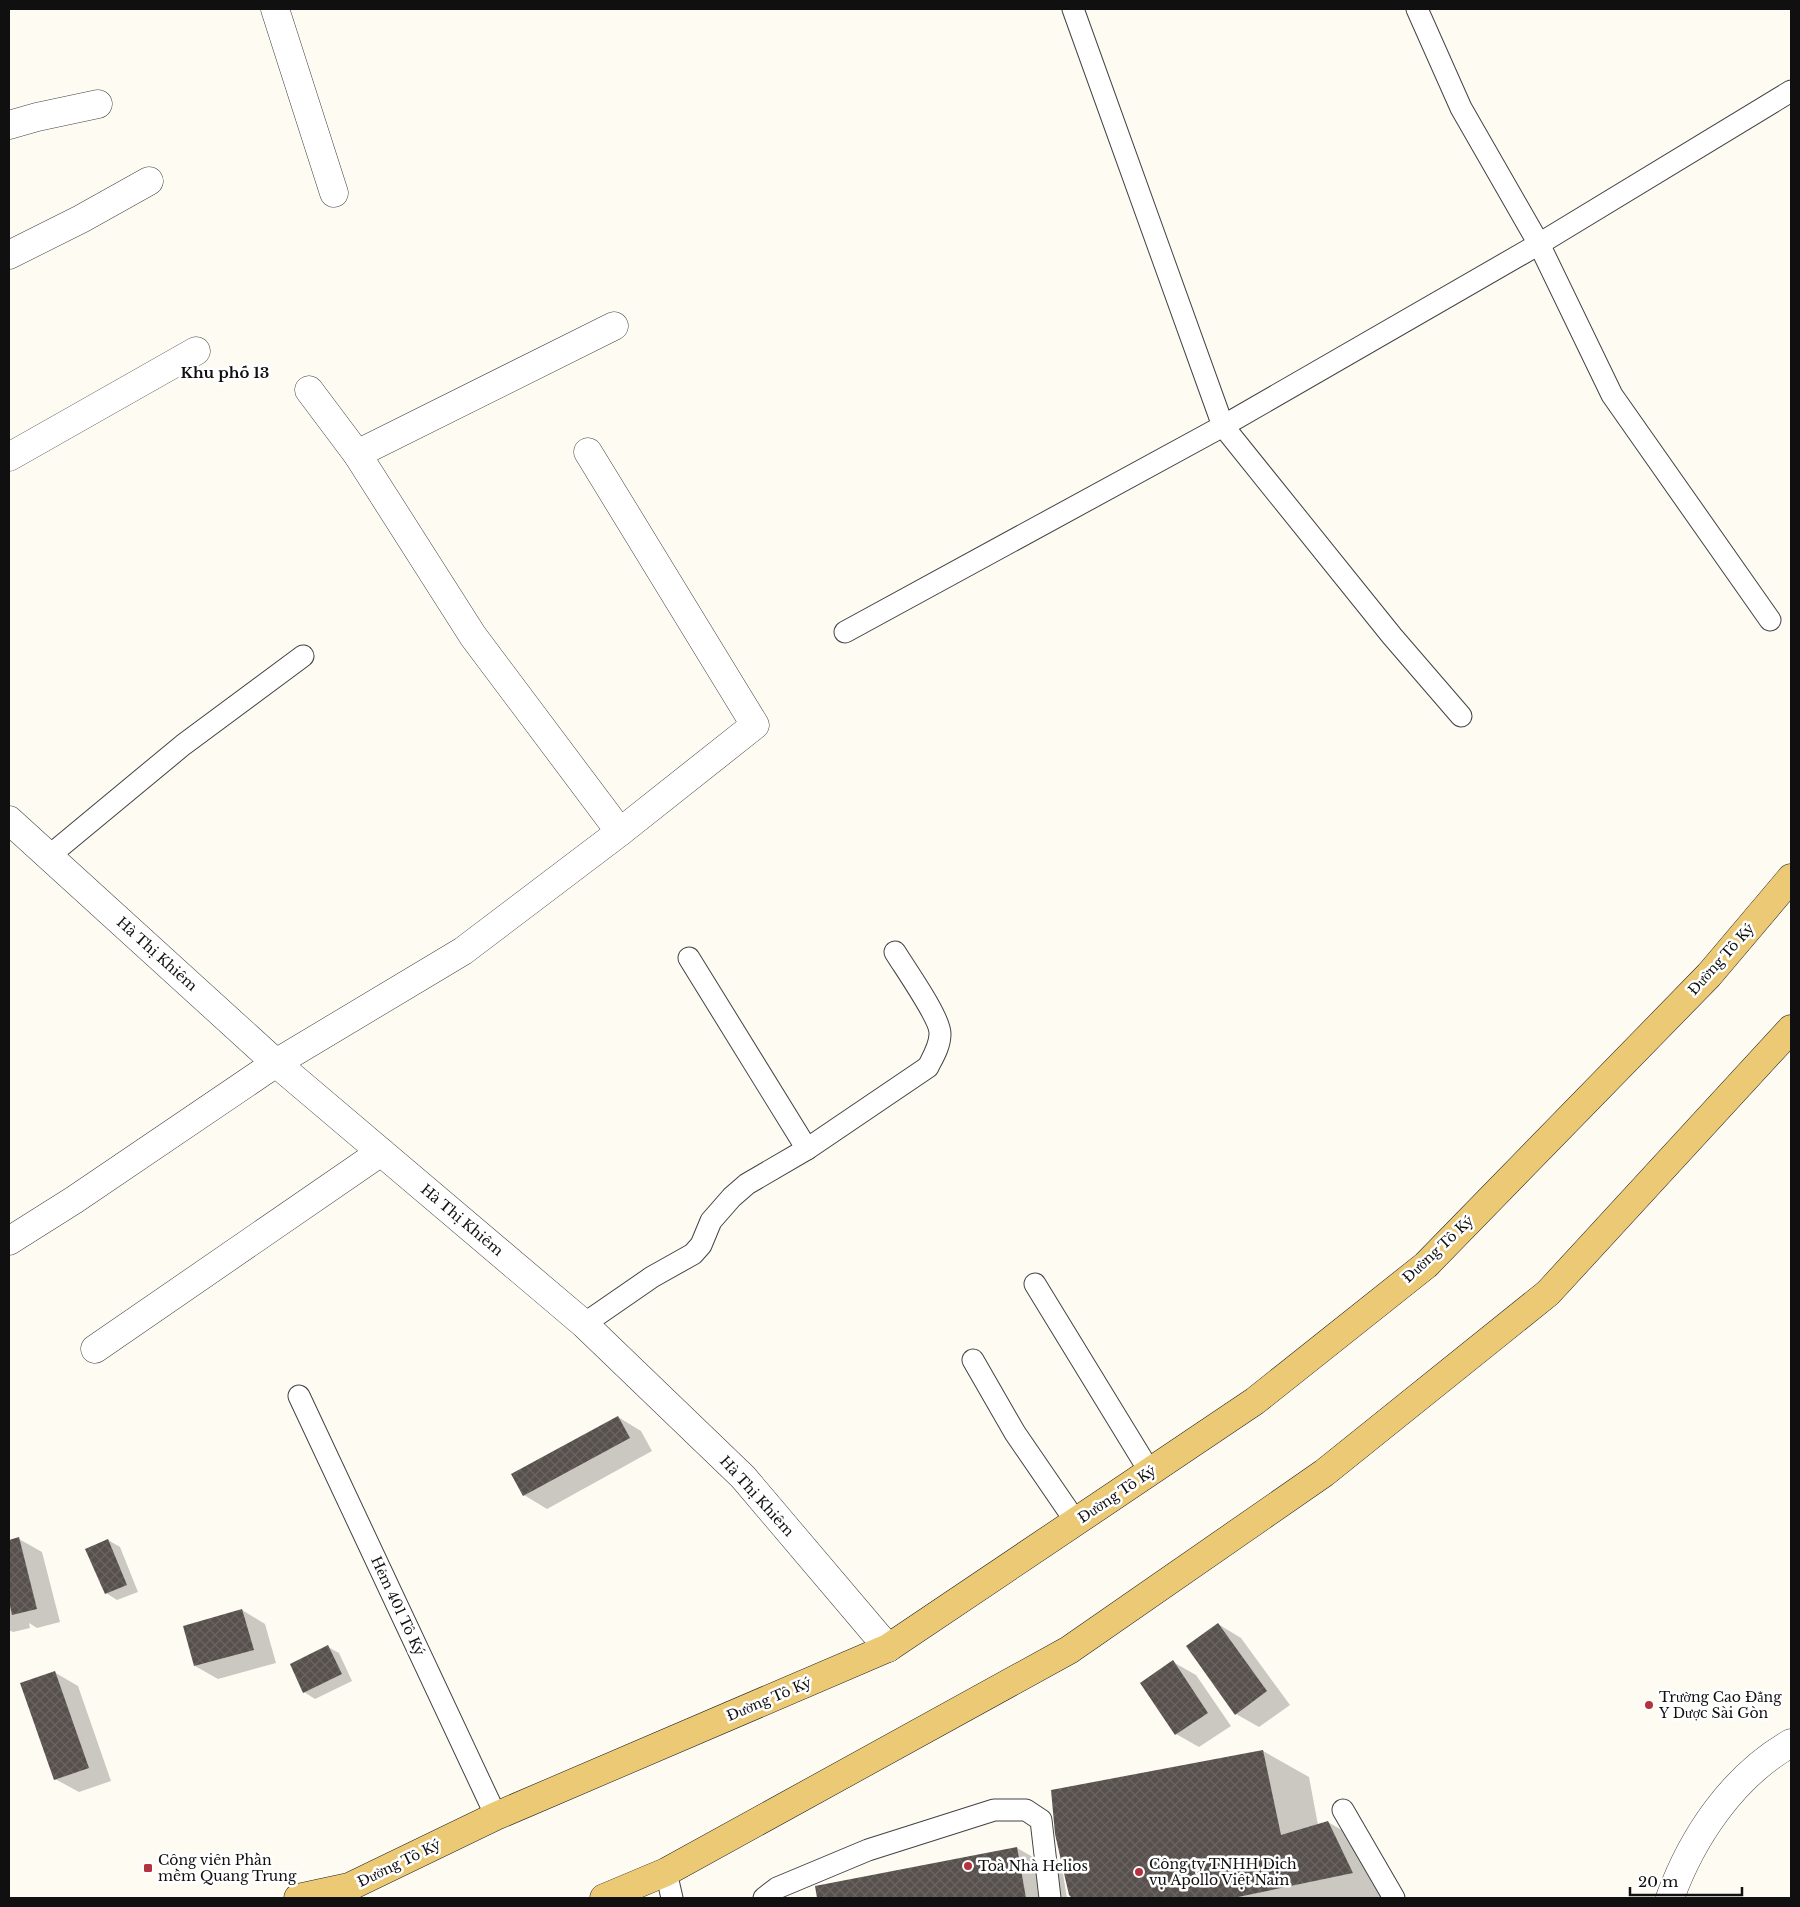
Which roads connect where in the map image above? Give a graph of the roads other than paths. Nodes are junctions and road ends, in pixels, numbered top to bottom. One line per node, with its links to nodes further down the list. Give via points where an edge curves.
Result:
1 (275, 9): 8 (street)
2 (1073, 9): 14 (lane)
3 (1417, 9): 9 (lane, via 1461,108)
4 (1791, 91): 9 (lane)
5 (98, 104): 6 (street)
6 (9, 125)
7 (150, 180): 10 (street)
8 (334, 193)
9 (1539, 244): 14 (lane); 18 (lane, via 1612,395)
10 (9, 255)
11 (614, 326): 16 (street)
12 (196, 351): 17 (street)
13 (309, 390): 16 (street)
14 (1222, 426): 19 (lane); 21 (lane)
15 (588, 452): 23 (street, via 755,725)
16 (357, 454): 23 (street, via 474,636)
17 (9, 457)
18 (1770, 620)
19 (845, 632)
20 (303, 656): 24 (lane, via 183,745)
21 (1461, 716)
22 (9, 820): 24 (street, Hà Thị Khiêm)
23 (620, 832): 29 (street, via 463,951)
24 (49, 856): 29 (street, Hà Thị Khiêm)
25 (1791, 878): 38 (main road, Đường Tô Ký, via 1709,975 1426,1265 1255,1401)
26 (895, 952): 30 (lane, via 941,1033 937,1050 928,1067)
27 (689, 958): 30 (lane)
28 (1791, 1029): 44 (main road, via 1548,1293 1324,1473 1069,1650)
29 (276, 1063): 31 (street, Hà Thị Khiêm); 32 (street)
30 (807, 1148): 34 (lane, via 747,1184 732,1197 711,1221 701,1245 693,1254 652,1277)
31 (381, 1152): 34 (street, Hà Thị Khiêm); 35 (street)
32 (9, 1241)
33 (1035, 1284): 38 (lane)
34 (584, 1324): 40 (street, Hà Thị Khiêm, via 743,1476)
35 (95, 1349)
36 (973, 1360): 39 (lane, via 1015,1433)
37 (299, 1396): 43 (lane, Hẻm 401 Tô Ký)
38 (1150, 1472): 39 (main road, Đường Tô Ký)
39 (1076, 1522): 40 (main road, Đường Tô Ký)
40 (888, 1648): 43 (main road, Đường Tô Ký)
41 (1791, 1743): 51 (street, via 1762,1763 1715,1812 1678,1874)
42 (1342, 1810): 50 (lane)
43 (496, 1816): 45 (main road, Đường Tô Ký, via 349,1887)
44 (666, 1872): 46 (main road); 47 (lane)
45 (298, 1898)
46 (604, 1898)
47 (672, 1898)
48 (764, 1898): 49 (lane, via 777,1888 868,1850 994,1810 1011,1809 1026,1810 1040,1820)
49 (1050, 1898)
50 (1394, 1898)
51 (1670, 1898)

